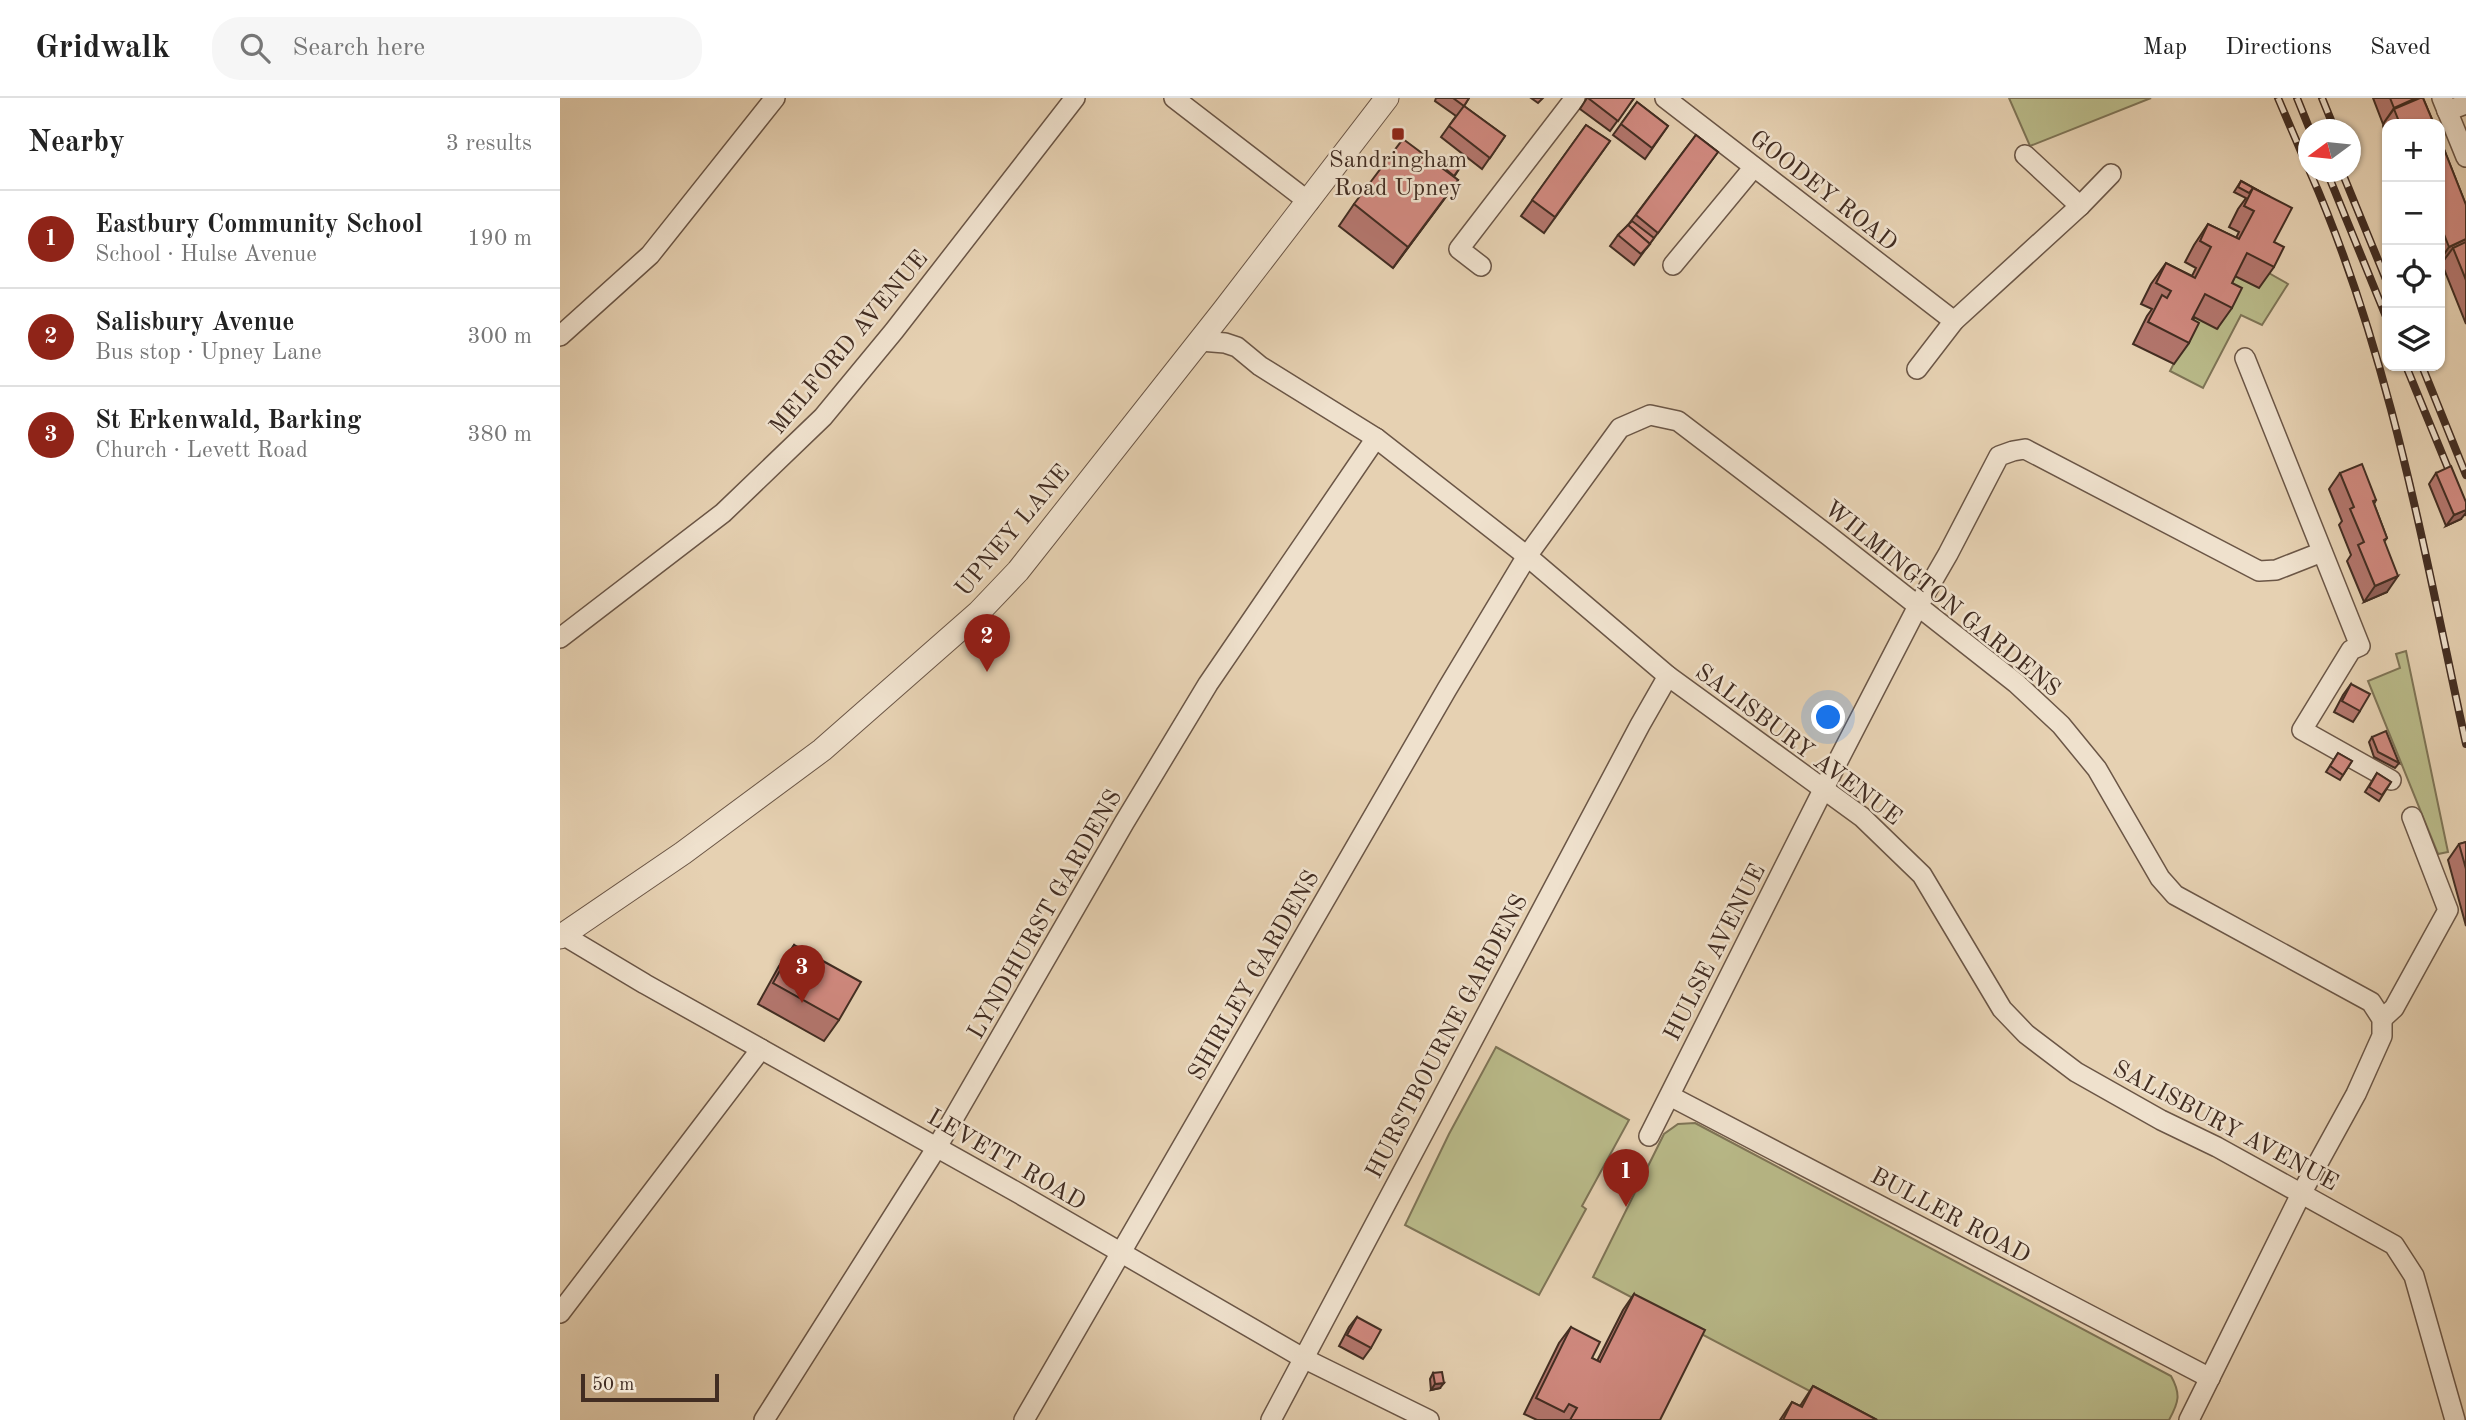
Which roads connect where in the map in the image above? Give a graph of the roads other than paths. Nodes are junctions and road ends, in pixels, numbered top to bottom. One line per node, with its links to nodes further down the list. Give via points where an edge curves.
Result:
1 (775, 98): 18 (street, via 650,255)
2 (1075, 98): 26 (street, MELFORD AVENUE, via 823,417 723,513)
3 (1174, 98): 13 (street)
4 (1387, 98): 13 (street, UPNEY LANE)
5 (1575, 98): 16 (street, via 1459,249)
6 (1665, 98): 11 (street, GOODEY ROAD)
7 (2466, 104): 8 (street)
8 (2444, 105): 10 (street)
9 (2025, 155): 14 (street)
10 (2466, 157)
11 (1754, 167): 15 (street); 17 (street, GOODEY ROAD)
12 (2111, 174): 14 (street)
13 (1309, 202): 19 (street, UPNEY LANE)
14 (2080, 206): 17 (street)
15 (1674, 265)
16 (1481, 266)
17 (1954, 321): 21 (street)
18 (560, 337)
19 (1200, 341): 22 (street, SALISBURY AVENUE, via 1237,347); 31 (street, UPNEY LANE, via 1018,570 978,613 822,750)
20 (2245, 358): 23 (street)
21 (1917, 369)
22 (1376, 438): 24 (street, SALISBURY AVENUE); 36 (street, LYNDHURST GARDENS, via 1208,684)
23 (2322, 552): 25 (street, HULSE AVENUE, via 2276,570 2259,571 2025,449 1999,456 1992,466); 28 (street, via 2360,646 2351,650 2302,730)
24 (1527, 555): 25 (street, WILMINGTON GARDENS, via 1620,428 1650,415 1678,421); 27 (street, SALISBURY AVENUE); 38 (street, SHIRLEY GARDENS)
25 (1917, 607): 29 (street, HULSE AVENUE); 32 (street, WILMINGTON GARDENS, via 2016,683 2061,725 2097,769 2160,878 2175,895 2371,1002)
26 (560, 638)
27 (1668, 676): 29 (street, SALISBURY AVENUE); 40 (street, HURSTBOURNE GARDENS)
28 (2391, 780)
29 (1823, 790): 34 (street, HULSE AVENUE); 37 (street, SALISBURY AVENUE, via 1862,817 1922,875 2002,1009 2026,1034 2076,1072)
30 (2412, 817): 32 (street, via 2448,910 2394,1008)
31 (561, 936): 33 (street, LEVETT ROAD)
32 (2382, 1019): 37 (street, via 2382,1036 2356,1094)
33 (761, 1049): 36 (street, LEVETT ROAD); 39 (street)
34 (1670, 1096): 35 (street, HULSE AVENUE); 41 (street, BULLER ROAD)
35 (1649, 1136)
36 (937, 1147): 38 (street, LEVETT ROAD); 42 (street, LYNDHURST GARDENS)
37 (2301, 1194): 41 (street); 47 (street, SALISBURY AVENUE, via 2394,1245 2414,1276)
38 (1121, 1252): 40 (street, LEVETT ROAD); 43 (street, SHIRLEY GARDENS)
39 (560, 1313)
40 (1303, 1358): 44 (street, HURSTBOURNE GARDENS); 45 (street, LEVETT ROAD)
41 (2210, 1378): 46 (street)
42 (764, 1420)
43 (1024, 1420)
44 (1271, 1420)
45 (1429, 1420)
46 (2189, 1420)
47 (2455, 1420)

